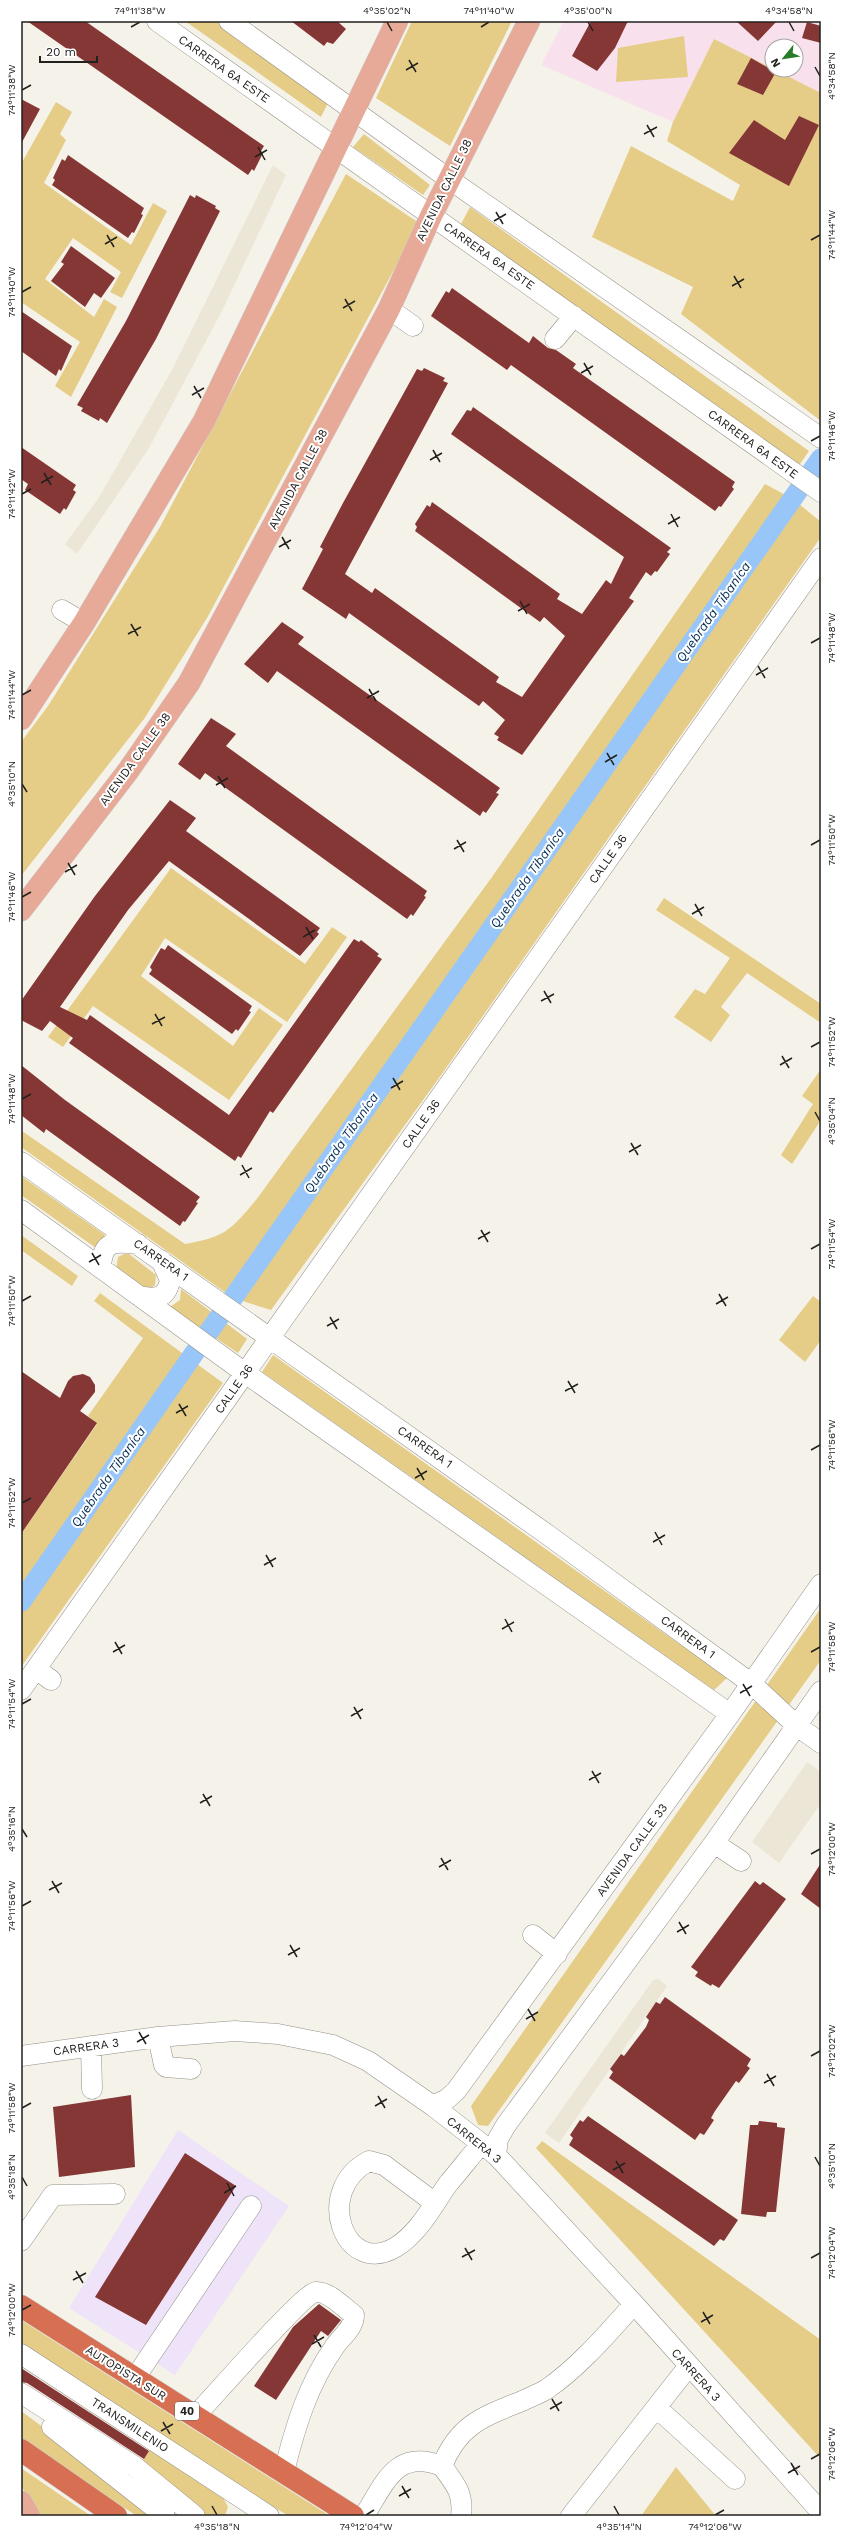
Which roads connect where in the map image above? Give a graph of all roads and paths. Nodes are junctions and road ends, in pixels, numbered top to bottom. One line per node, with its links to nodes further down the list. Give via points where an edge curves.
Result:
1 (156, 21): 6 (street, CARRERA 6A ESTE)
2 (229, 21): 5 (street)
3 (397, 21): 5 (main road)
4 (529, 21): 7 (main road, AVENIDA CALLE 38)
5 (354, 111): 6 (main road); 7 (street)
6 (335, 148): 8 (street, CARRERA 6A ESTE); 17 (main road, via 204,421)
7 (449, 180): 8 (main road, AVENIDA CALLE 38); 13 (street)
8 (431, 216): 9 (main road, AVENIDA CALLE 38); 10 (street, CARRERA 6A ESTE)
9 (389, 309): 11 (street); 19 (main road, AVENIDA CALLE 38, via 189,683 128,771)
10 (574, 316): 12 (street); 14 (street, CARRERA 6A ESTE)
11 (413, 326)
12 (555, 339)
13 (818, 436)
14 (821, 492)
15 (821, 558): 26 (street, CALLE 36, via 441,1109)
16 (62, 610): 17 (street)
17 (84, 622): 18 (main road)
18 (21, 719)
19 (21, 910)
20 (21, 1162): 22 (street, CARRERA 1)
21 (21, 1210): 24 (street)
22 (138, 1244): 23 (street, CARRERA 1); 24 (street, via 111,1244 103,1252)
23 (161, 1260): 25 (street, via 170,1280 166,1293 154,1299); 26 (street, CARRERA 1)
24 (101, 1268): 25 (street)
25 (139, 1296): 27 (street)
26 (270, 1337): 27 (street, CALLE 36); 29 (street, CARRERA 1, via 552,1529)
27 (245, 1373): 30 (street, CALLE 36, via 43,1674); 32 (street)
28 (821, 1584): 29 (street, AVENIDA CALLE 33)
29 (752, 1684): 32 (street, AVENIDA CALLE 33); 33 (street, CARRERA 1)
30 (21, 1690)
31 (821, 1691): 33 (street)
32 (730, 1714): 38 (street, AVENIDA CALLE 33)
33 (797, 1726): 34 (street, CARRERA 1); 35 (street)
34 (821, 1743)
35 (714, 1843): 36 (street); 45 (street, via 498,2139)
36 (740, 1861)
37 (533, 1935): 38 (street)
38 (557, 1954): 44 (street, AVENIDA CALLE 33, via 456,2091 448,2099)
39 (158, 2037): 40 (street, CARRERA 3); 42 (street, via 166,2067); 44 (street, CARRERA 3, via 235,2031 278,2034 333,2045 368,2061)
40 (91, 2046): 41 (street, CARRERA 3); 43 (street)
41 (21, 2056)
42 (191, 2069)
43 (92, 2089)
44 (433, 2106): 45 (street, CARRERA 3)
45 (488, 2149): 47 (street); 50 (street, CARRERA 3)
46 (115, 2194): 49 (street, via 53,2195)
47 (435, 2203): 47 (street, via 384,2165 370,2161 357,2168 338,2201 340,2221 347,2238 358,2250 380,2253 396,2247 411,2234)
48 (251, 2206): 54 (street)
49 (21, 2241)
50 (634, 2304): 53 (street, CARRERA 3); 60 (street, via 574,2368 545,2390 480,2418 462,2431 449,2448)
51 (21, 2306): 54 (highway, AUTOPISTA SUR / 40)
52 (21, 2354): 64 (street, TRANSMILENIO)
53 (688, 2367): 57 (street); 65 (street, CARRERA 3)
54 (135, 2378): 58 (highway, AUTOPISTA SUR / 40)
55 (21, 2393): 70 (street, via 134,2466)
56 (21, 2402): 69 (street)
57 (657, 2408): 62 (street); 74 (street)
58 (195, 2416): 61 (highway, AUTOPISTA SUR / 40); 61 (street, via 292,2309 310,2295 322,2292 354,2315 354,2321 335,2346 306,2395)
59 (21, 2450): 68 (highway)
60 (442, 2466): 72 (street, via 426,2460 411,2461 394,2469); 73 (street, via 459,2490 463,2503)
61 (284, 2472): 71 (highway, AUTOPISTA SUR / 40)
62 (735, 2479)
63 (21, 2502): 67 (main road)
64 (240, 2506): 66 (street, TRANSMILENIO)
65 (820, 2509)
66 (260, 2514)
67 (29, 2516)
68 (116, 2516)
69 (165, 2516)
70 (195, 2516)
71 (353, 2516)
72 (364, 2516)
73 (461, 2516)
74 (571, 2516)

